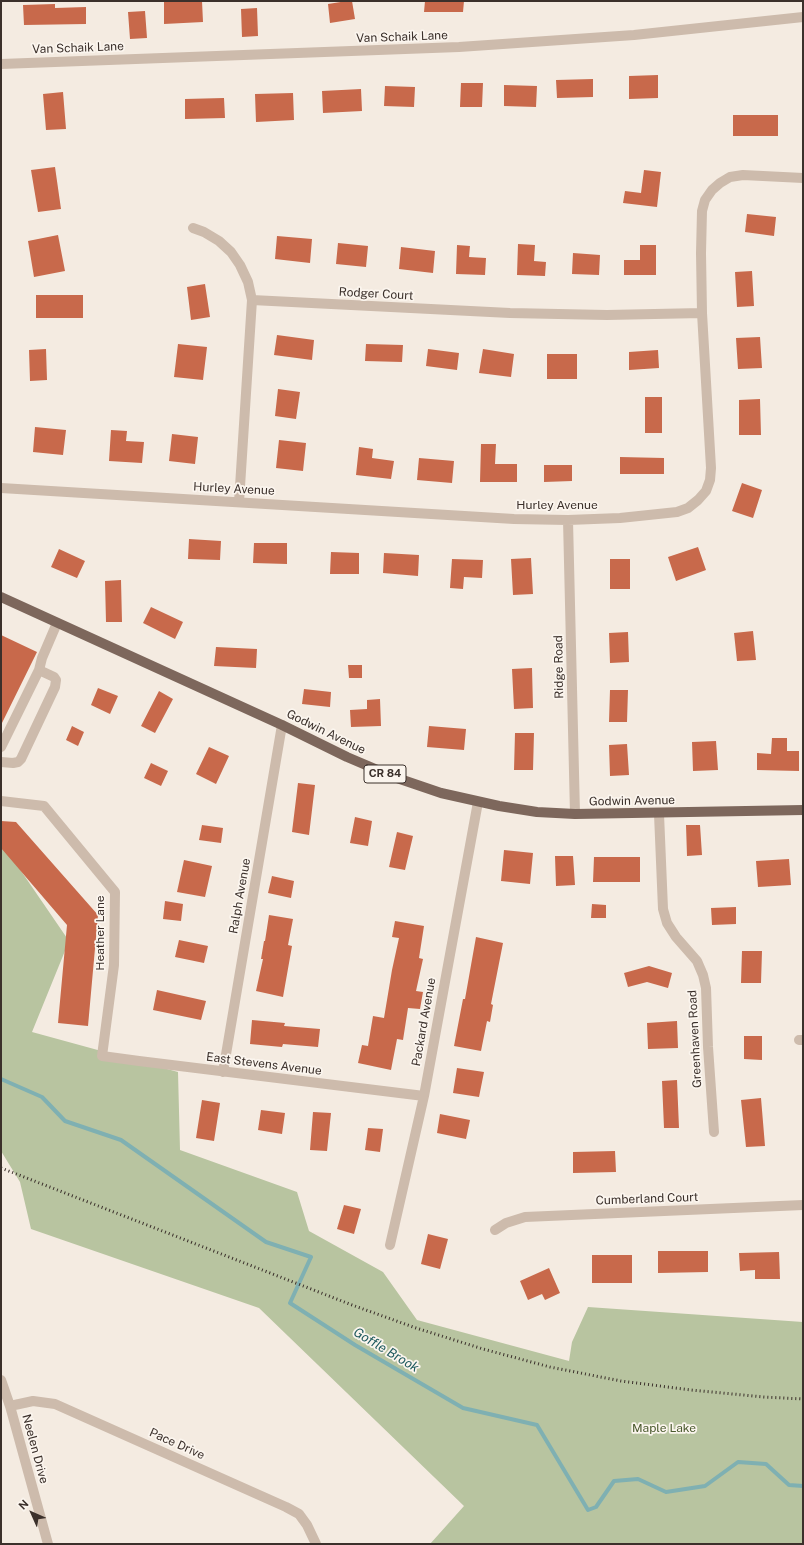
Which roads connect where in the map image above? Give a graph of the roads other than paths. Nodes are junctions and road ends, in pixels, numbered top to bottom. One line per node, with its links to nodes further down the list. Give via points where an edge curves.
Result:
1 (803, 17): 2 (street, Van Schaik Lane, via 642,34 459,48)
2 (1, 64)
3 (803, 178): 6 (street, Hurley Avenue, via 743,175 730,177 712,190 705,200 702,211)
4 (193, 228): 5 (street, via 219,241 230,252 248,282)
5 (252, 300): 6 (street, Rodger Court, via 510,313); 8 (street)
6 (702, 313): 9 (street, Hurley Avenue, via 711,468 706,491 688,508 677,512)
7 (1, 488): 8 (street, Hurley Avenue)
8 (239, 502): 9 (street, Hurley Avenue)
9 (568, 520): 20 (street, Ridge Road)
10 (1, 597): 11 (main road, Godwin Avenue / CR 84)
11 (57, 623): 12 (street); 13 (main road, Godwin Avenue / CR 84)
12 (39, 670): 14 (street); 16 (street, via 54,677 55,687 21,759 13,763)
13 (282, 725): 18 (main road, Godwin Avenue / CR 84, via 394,777); 23 (street, Ralph Avenue)
14 (5, 729): 15 (street)
15 (1, 746)
16 (1, 762)
17 (1, 802): 22 (street, Heather Lane, via 44,806 115,892 114,965)
18 (478, 802): 20 (main road, Godwin Avenue / CR 84, via 537,812); 24 (street, Packard Avenue)
19 (803, 810): 21 (main road, Godwin Avenue / CR 84)
20 (575, 814): 21 (main road, Godwin Avenue / CR 84)
21 (659, 814): 25 (street, Greenhaven Road, via 663,909 676,937 697,961 706,988)
22 (102, 1056): 23 (street, East Stevens Avenue)
23 (223, 1072): 24 (street, East Stevens Avenue)
24 (424, 1096): 28 (street, Packard Avenue)
25 (714, 1132)
26 (803, 1205): 27 (street, Cumberland Court, via 525,1217 506,1223)
27 (495, 1230)
28 (390, 1246)
29 (1, 1380): 30 (street, Neelen Drive)
30 (10, 1406): 31 (street, Neelen Drive); 32 (street, Pace Drive, via 33,1402 55,1404 286,1507 299,1514)
31 (48, 1544)
32 (316, 1544)

